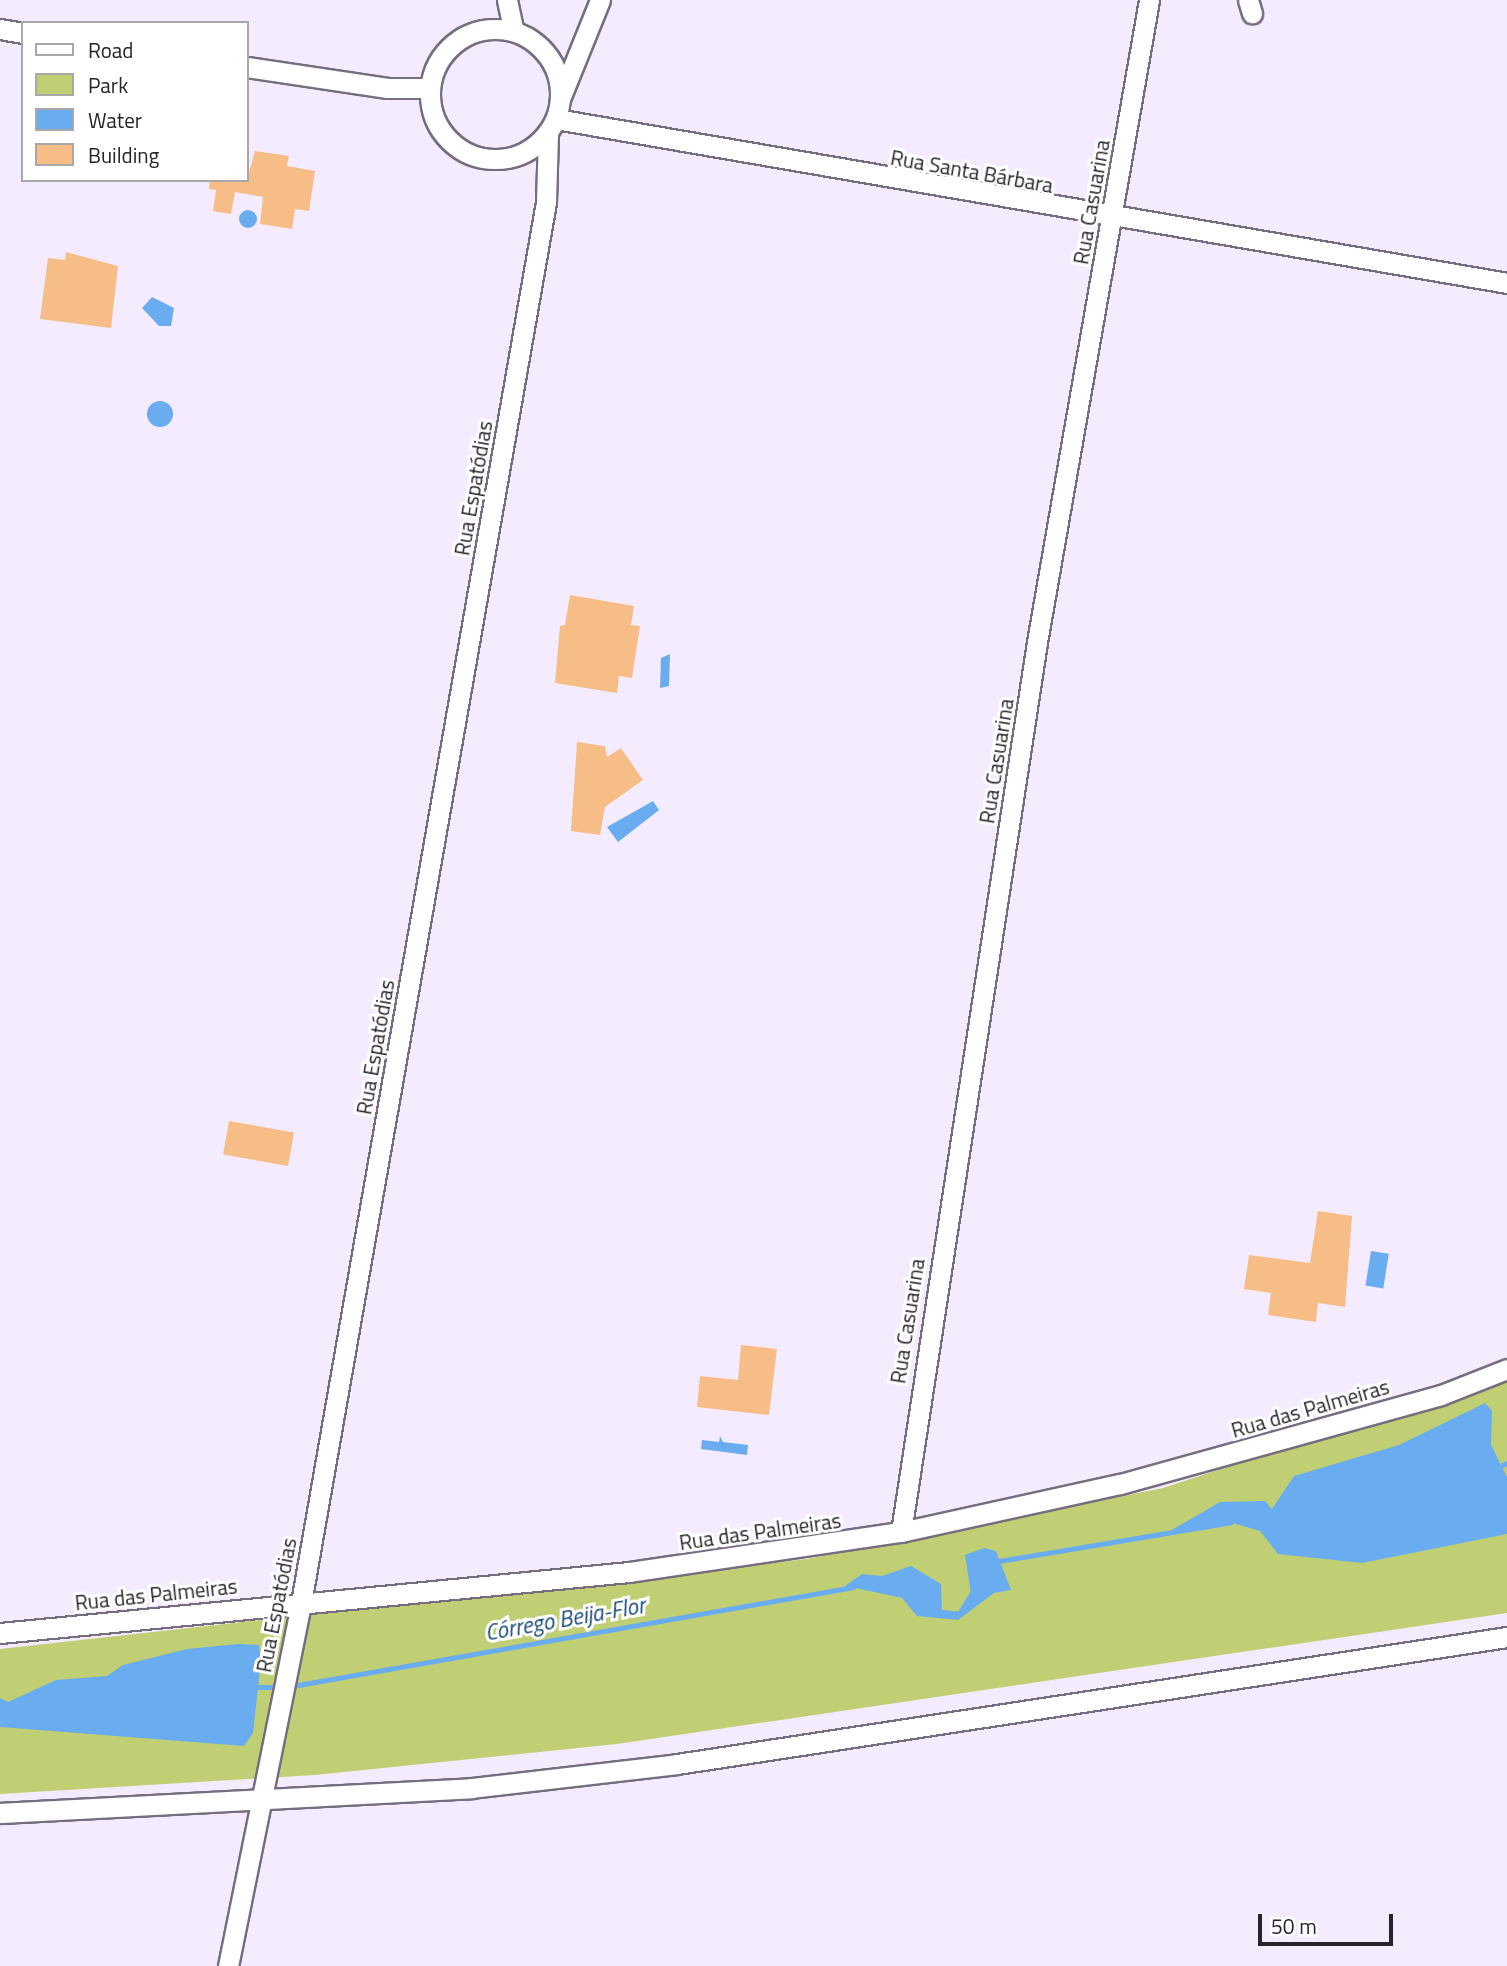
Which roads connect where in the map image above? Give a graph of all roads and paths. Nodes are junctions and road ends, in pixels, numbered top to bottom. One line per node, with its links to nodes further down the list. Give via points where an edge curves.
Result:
1 (507, 0): 4 (street)
2 (600, 0): 9 (street)
3 (1149, 0): 11 (street, Rua Casuarina)
4 (513, 28): 8 (street, via 461,37 435,68); 9 (street, via 551,60)
5 (0, 29): 6 (street)
6 (21, 33)
7 (248, 67): 8 (street, via 387,89)
8 (429, 88): 10 (street, via 439,129 472,156 514,157)
9 (560, 99): 10 (street)
10 (552, 126): 11 (street, Rua Santa Bárbara); 15 (street, Rua Espatódias, via 543,216)
11 (1112, 218): 12 (street, Rua Santa Bárbara); 14 (street, Rua Casuarina, via 1037,642)
12 (1507, 283)
13 (1507, 1369): 14 (street, Rua das Palmeiras, via 1441,1395 1120,1484)
14 (901, 1532): 15 (street, Rua das Palmeiras, via 629,1572)
15 (301, 1603): 16 (street, Rua das Palmeiras); 18 (street, Rua Espatódias)
16 (0, 1633)
17 (1507, 1637): 18 (street, via 677,1764 471,1788)
18 (258, 1803): 19 (street); 20 (street, Rua Espatódias)
19 (0, 1813)
20 (228, 1966)

